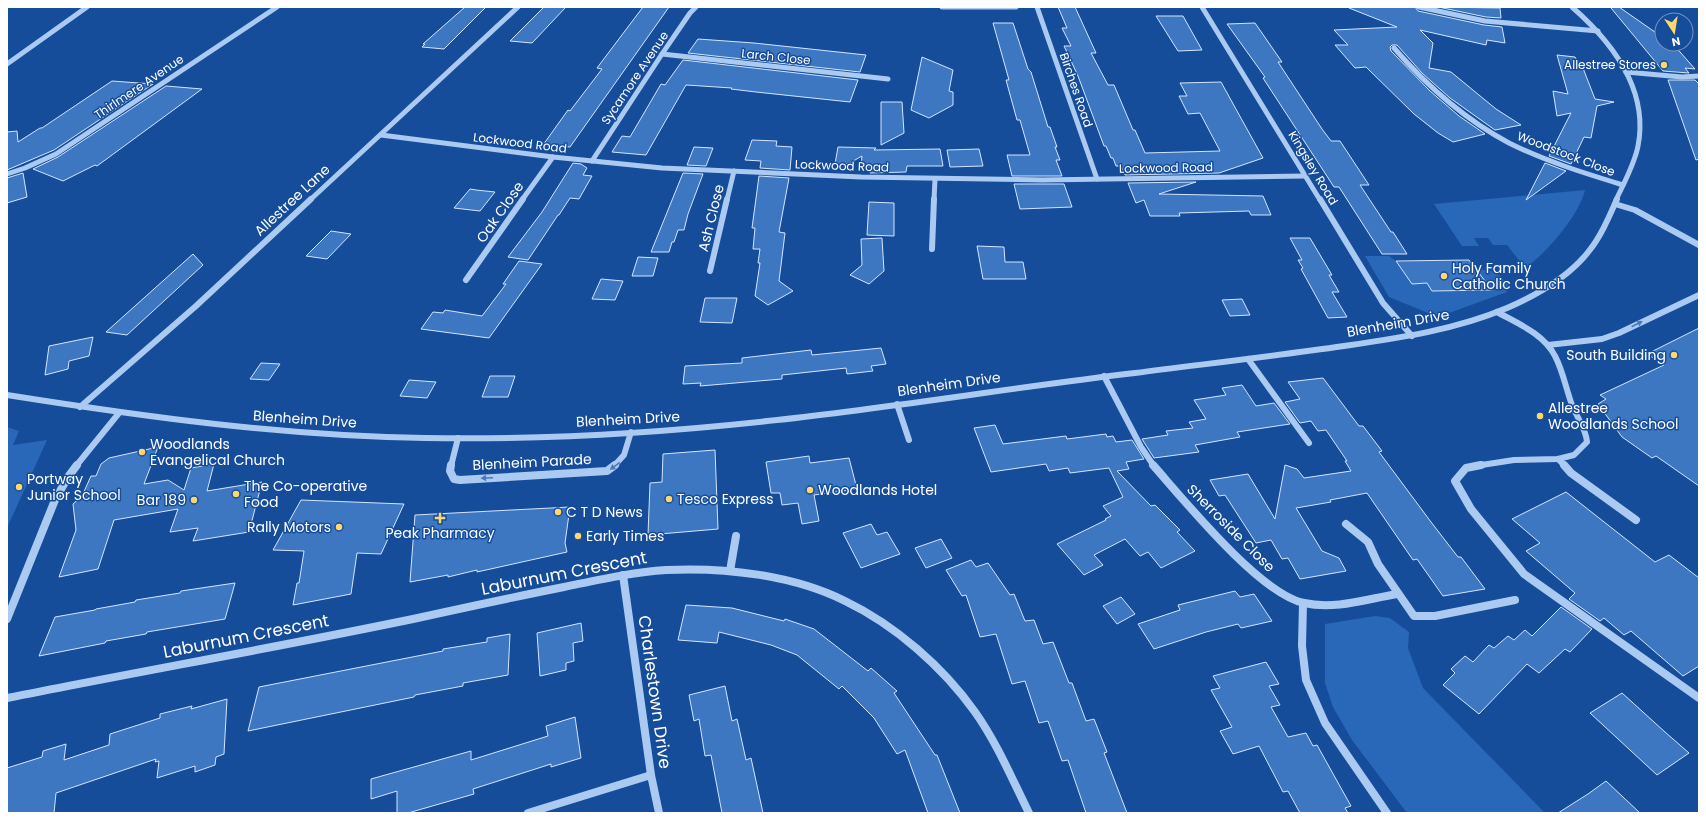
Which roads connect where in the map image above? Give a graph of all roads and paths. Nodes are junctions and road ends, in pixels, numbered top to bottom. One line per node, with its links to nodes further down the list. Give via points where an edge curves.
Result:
1 (87, 7): 14 (street)
2 (277, 7): 22 (street, Thirlmere Avenue, via 56,154)
3 (518, 7): 18 (street, Allestree Lane)
4 (696, 7): 13 (street, Sycamore Avenue)
5 (942, 7): 6 (street)
6 (1016, 7)
7 (1037, 7): 25 (street, Birches Road)
8 (1202, 7): 23 (street, Kingsley Road)
9 (1419, 7): 11 (street, via 1472,20)
10 (1572, 7): 11 (street, Blenheim Drive)
11 (1598, 31): 15 (street, Blenheim Drive, via 1611,45)
12 (1394, 48): 26 (street, Woodstock Close, via 1433,89 1486,130 1542,158)
13 (662, 54): 17 (street, Larch Close); 20 (street, Sycamore Avenue)
14 (7, 64)
15 (1626, 72): 16 (street); 26 (street, Blenheim Drive, via 1634,88 1640,126 1638,148)
16 (1699, 76)
17 (888, 79)
18 (381, 135): 19 (street, Lockwood Road); 40 (street, Allestree Lane, via 196,306)
19 (553, 157): 20 (street, Lockwood Road); 31 (street, Oak Close)
20 (592, 161): 21 (street, Lockwood Road, via 662,168)
21 (734, 171): 24 (street, Lockwood Road); 30 (street, Ash Close)
22 (7, 174)
23 (1305, 176): 25 (street, Lockwood Road); 34 (street, Kingsley Road, via 1383,303)
24 (935, 179): 25 (street, Lockwood Road); 29 (street)
25 (1096, 180)
26 (1623, 185): 27 (street, Blenheim Drive)
27 (1615, 204): 28 (street, via 1635,210); 33 (street, Blenheim Drive, via 1592,249 1563,276 1532,296)
28 (1699, 245)
29 (932, 249)
30 (710, 271)
31 (466, 280)
32 (1699, 295): 35 (street, one-way to 32, via 1602,340)
33 (1497, 312): 34 (street, Blenheim Drive, via 1448,329); 35 (street, via 1538,336)
34 (1412, 336): 36 (street, Blenheim Drive)
35 (1548, 345): 46 (street, via 1555,356 1573,407 1586,432 1587,442 1574,455)
36 (1248, 359): 37 (street, Blenheim Drive); 45 (street)
37 (1104, 376): 39 (street, Blenheim Drive); 54 (street, Sherroside Close, via 1142,447 1168,483 1217,536 1266,583)
38 (7, 395): 40 (street, Blenheim Drive)
39 (896, 404): 42 (street, Blenheim Drive, via 736,424); 44 (street)
40 (80, 407): 41 (street, Blenheim Drive)
41 (119, 413): 43 (street, Blenheim Drive, via 286,432); 55 (street, via 68,477 55,500)
42 (631, 432): 43 (street, Blenheim Drive); 43 (street, Blenheim Parade, one-way to 43, via 624,458 607,471 460,480 454,478 450,471)
43 (458, 438)
44 (909, 440)
45 (1309, 443)
46 (1558, 459): 47 (street, via 1571,473); 57 (street, via 1514,460 1466,468 1455,481 1471,509 1524,574)
47 (1636, 520)
48 (1346, 524): 52 (street, via 1368,542)
49 (736, 536): 50 (street)
50 (730, 571): 51 (street, Laburnum Crescent, via 663,570); 61 (street, Laburnum Crescent, via 771,577 848,602 914,647 938,668 965,699 989,735)
51 (623, 575): 56 (street, Laburnum Crescent); 58 (street, Charlestown Drive)
52 (1397, 594): 53 (street, via 1414,616 1435,616); 54 (street, Sherroside Close, via 1331,606)
53 (1514, 600)
54 (1303, 603): 62 (street, via 1302,646 1306,680 1325,723)
55 (7, 619)
56 (7, 698)
57 (1699, 698)
58 (651, 775): 59 (street); 60 (street, Charlestown Drive)
59 (528, 813)
60 (659, 813)
61 (1029, 813)
62 (1387, 813)

